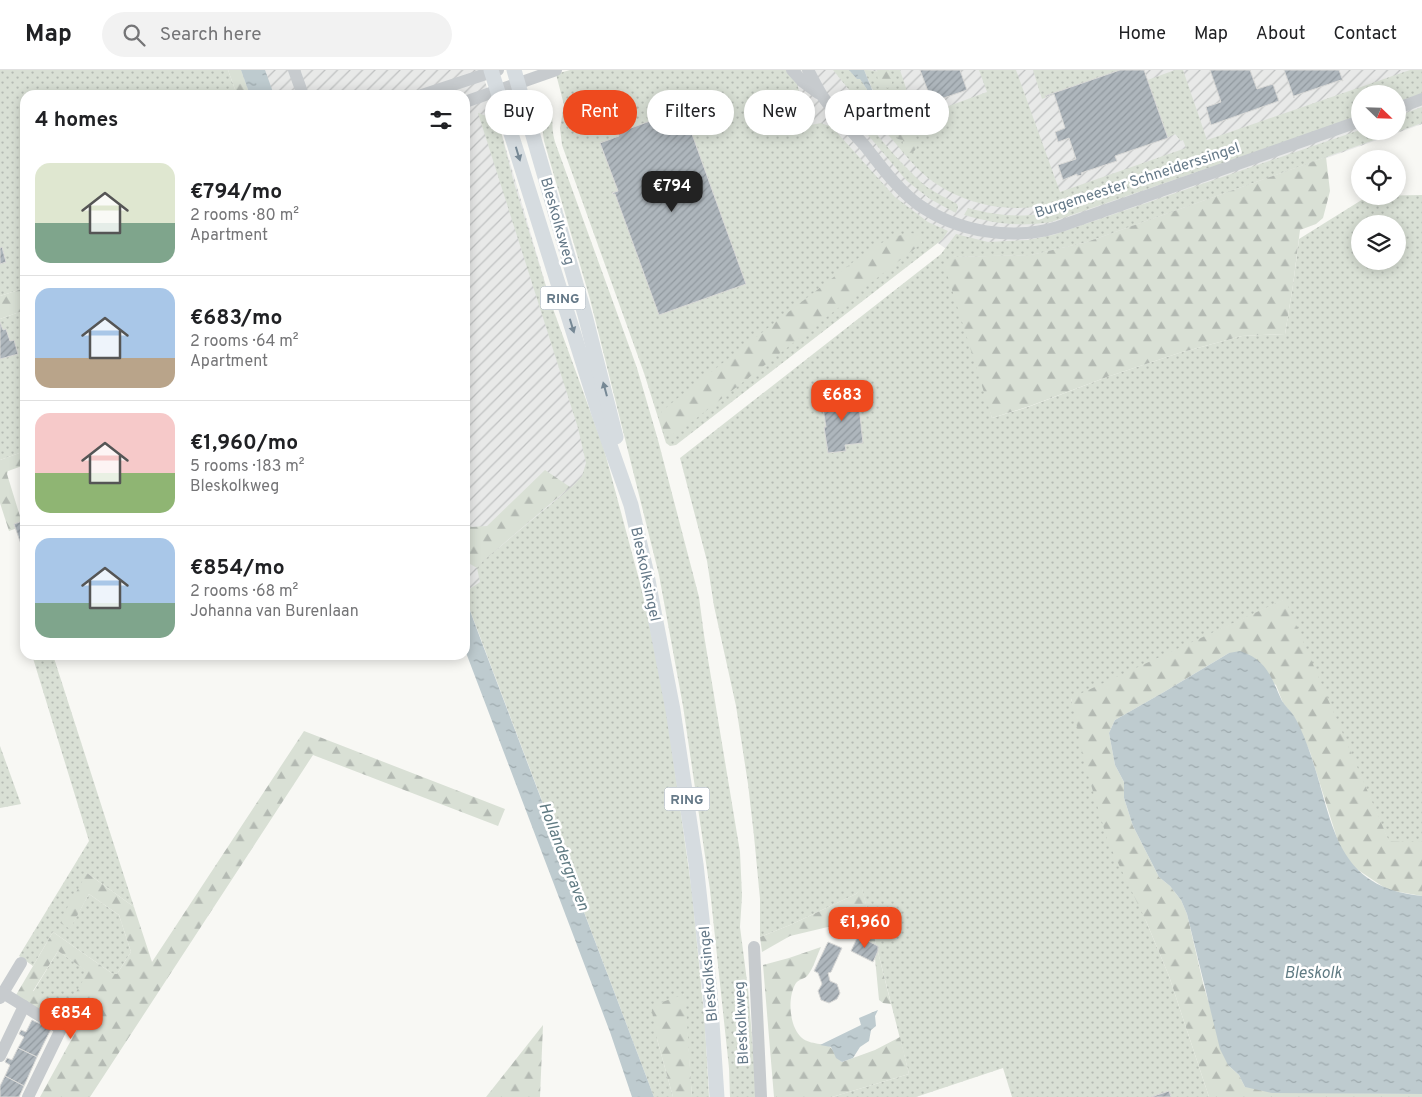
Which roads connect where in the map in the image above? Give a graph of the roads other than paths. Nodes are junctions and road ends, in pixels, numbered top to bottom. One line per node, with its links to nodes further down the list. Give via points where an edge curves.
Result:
1 (294, 70): 7 (street)
2 (556, 70): 6 (street)
3 (792, 70): 12 (street, Burgemeester Schneiderssingel)
4 (808, 70): 12 (street, Burgemeester Schneiderssingel)
5 (493, 71): 8 (street); 9 (main road, Bleskolksingel / RING)
6 (516, 77): 10 (street); 18 (main road, Bleskolksweg / RING, one-way to 6, via 610,409 585,315)
7 (301, 90)
8 (437, 90)
9 (498, 90)
10 (499, 90)
11 (485, 95): 13 (street)
12 (823, 97): 16 (street, Burgemeester Schneiderssingel, via 892,178 920,205 957,223 987,232 1014,235 1058,227)
13 (470, 100)
14 (1422, 100): 15 (street)
15 (1406, 105)
16 (1351, 124)
17 (512, 135): 18 (main road, Bleskolksingel / RING, one-way to 18)
18 (630, 505): 25 (main road, Bleskolksingel / RING, via 656,619 685,787 705,938)
19 (754, 946): 26 (street, Bleskolkweg)
20 (22, 963): 21 (street)
21 (2, 996): 22 (street)
22 (24, 1006): 23 (street); 24 (street, via 61,1029)
23 (0, 1056)
24 (28, 1097)
25 (717, 1097)
26 (761, 1097)

